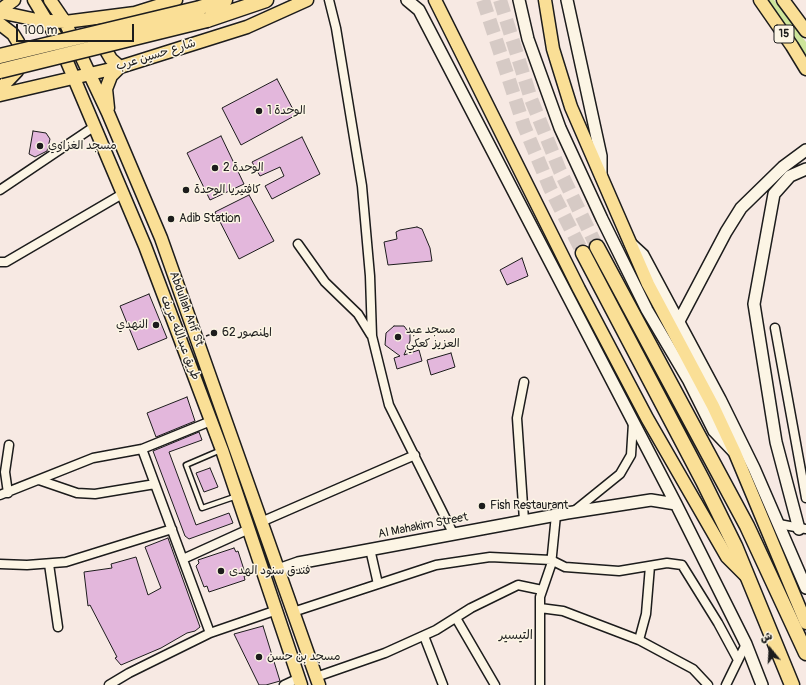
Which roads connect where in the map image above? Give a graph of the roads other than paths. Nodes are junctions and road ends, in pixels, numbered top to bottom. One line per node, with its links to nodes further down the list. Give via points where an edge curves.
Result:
1 (14, 0): 18 (main road)
2 (34, 0): 20 (main road, طريق عبدالله عريف)
3 (50, 0): 22 (main road)
4 (55, 0): 21 (main road, via 77,16)
5 (176, 0): 19 (main road)
6 (225, 0): 25 (highway, bridge)
7 (266, 0): 28 (highway, bridge, via 207,20)
8 (308, 0): 26 (main road, شارع حسين عرب, via 247,27)
9 (329, 0): 48 (street, via 336,28 362,186)
10 (407, 0): 17 (street)
11 (436, 0): 79 (main road, via 579,289 647,418 727,557)
12 (519, 0): 55 (street, via 528,38 560,128 602,219 647,310 689,381 714,431)
13 (545, 0): 38 (main road, via 553,49 571,107)
14 (568, 0): 38 (street, via 601,156)
15 (760, 0): 27 (main road, 15)
16 (783, 0): 24 (main road, 15)
17 (418, 5): 51 (street)
18 (0, 11): 20 (main road)
19 (135, 13): 21 (main road); 26 (main road, via 119,20 104,34 104,47 110,59)
20 (47, 20): 22 (main road); 30 (main road, طريق عبدالله عريف)
21 (93, 20): 22 (main road)
22 (65, 22): 29 (main road, Abdullah Arif St)
23 (0, 24): 31 (main road, via 13,34 22,58 17,71)
24 (806, 31)
25 (0, 56)
26 (120, 66): 29 (main road, شارع حسين عرب); 33 (main road, via 111,76 106,89)
27 (806, 68)
28 (0, 71)
29 (89, 74): 30 (main road, شارع حسين عرب); 33 (main road, Abdullah Arif St)
30 (74, 78): 32 (main road, شارع حسين عرب); 34 (main road, طريق عبدالله عريف)
31 (0, 89)
32 (0, 95)
33 (108, 113): 66 (main road, Abdullah Arif St, via 161,238)
34 (95, 126): 39 (street); 40 (main road, طريق عبدالله عريف)
35 (806, 150): 37 (street)
36 (806, 169): 37 (street)
37 (786, 172): 46 (street, via 741,208); 70 (street, via 774,194 754,304 776,442)
38 (601, 179): 41 (main road)
39 (0, 190)
40 (124, 193): 45 (street, via 6,262); 50 (main road, طريق عبدالله عريف)
41 (628, 241): 46 (street, via 643,255); 55 (main road)
42 (298, 244): 48 (street, via 325,282 358,314)
43 (597, 248): 93 (highway, via 747,526)
44 (583, 253): 79 (highway, via 703,481)
45 (0, 262)
46 (678, 323): 67 (street, via 720,399)
47 (775, 328): 61 (street)
48 (372, 336): 56 (street, via 389,405)
49 (524, 382): 65 (street, via 517,418)
50 (211, 421): 53 (street); 54 (main road, طريق عبدالله عريف)
51 (633, 422): 62 (street); 63 (street, via 631,455 620,474)
52 (9, 445): 59 (street)
53 (142, 449): 57 (street, via 93,458); 58 (street)
54 (222, 450): 60 (main road, طريق عبدالله عريف); 60 (lane, via 186,465 202,508)
55 (735, 453): 87 (main road)
56 (415, 455): 66 (street); 71 (street)
57 (39, 480): 58 (street, via 77,493 95,494); 59 (street)
58 (155, 484): 68 (street)
59 (4, 494)
60 (238, 496): 69 (main road, طريق عبدالله عريف)
61 (806, 498)
62 (676, 504): 63 (street, Al Mahakim Street, via 651,500); 92 (street)
63 (573, 512): 64 (street, Al Mahakim Street)
64 (556, 515): 65 (street, Al Mahakim Street); 74 (street)
65 (524, 520): 71 (street, Al Mahakim Street)
66 (261, 522): 78 (main road, Abdullah Arif St)
67 (779, 524): 70 (street); 80 (street)
68 (172, 529): 73 (street); 76 (street, via 66,562)
69 (249, 529): 73 (street); 85 (main road, طريق عبدالله عريف)
70 (803, 529)
71 (453, 533): 72 (street, Al Mahakim Street)
72 (370, 549): 78 (street, Al Mahakim Street, via 298,563); 81 (street)
73 (183, 559): 89 (street)
74 (551, 560): 77 (street, via 565,567 619,571); 81 (street, via 490,558 436,565); 82 (street)
75 (0, 564): 76 (street)
76 (49, 564): 88 (street)
77 (650, 566): 91 (street, via 646,614); 94 (street, via 667,563 682,565)
78 (278, 570): 84 (main road, Abdullah Arif St)
79 (748, 577): 105 (highway)
80 (805, 582)
81 (378, 584): 84 (street)
82 (542, 590): 83 (street); 86 (street, via 518,585)
83 (540, 608): 91 (street, via 563,611); 101 (street)
84 (292, 609): 85 (main road); 95 (main road, Abdullah Arif St)
85 (277, 610): 89 (street); 96 (main road, طريق عبدالله عريف)
86 (456, 618): 90 (street); 100 (street)
87 (806, 623)
88 (58, 627)
89 (210, 633): 97 (street, via 129,672)
90 (424, 636): 95 (street); 99 (street)
91 (639, 640): 102 (street, via 693,669)
92 (746, 644): 94 (street); 104 (street)
93 (806, 653)
94 (738, 660): 103 (street)
95 (317, 681)
96 (300, 682): 98 (street)
97 (109, 685)
98 (284, 685)
99 (443, 685)
100 (495, 685)
101 (540, 685)
102 (708, 685)
103 (726, 685)
104 (762, 685)
105 (792, 685)

